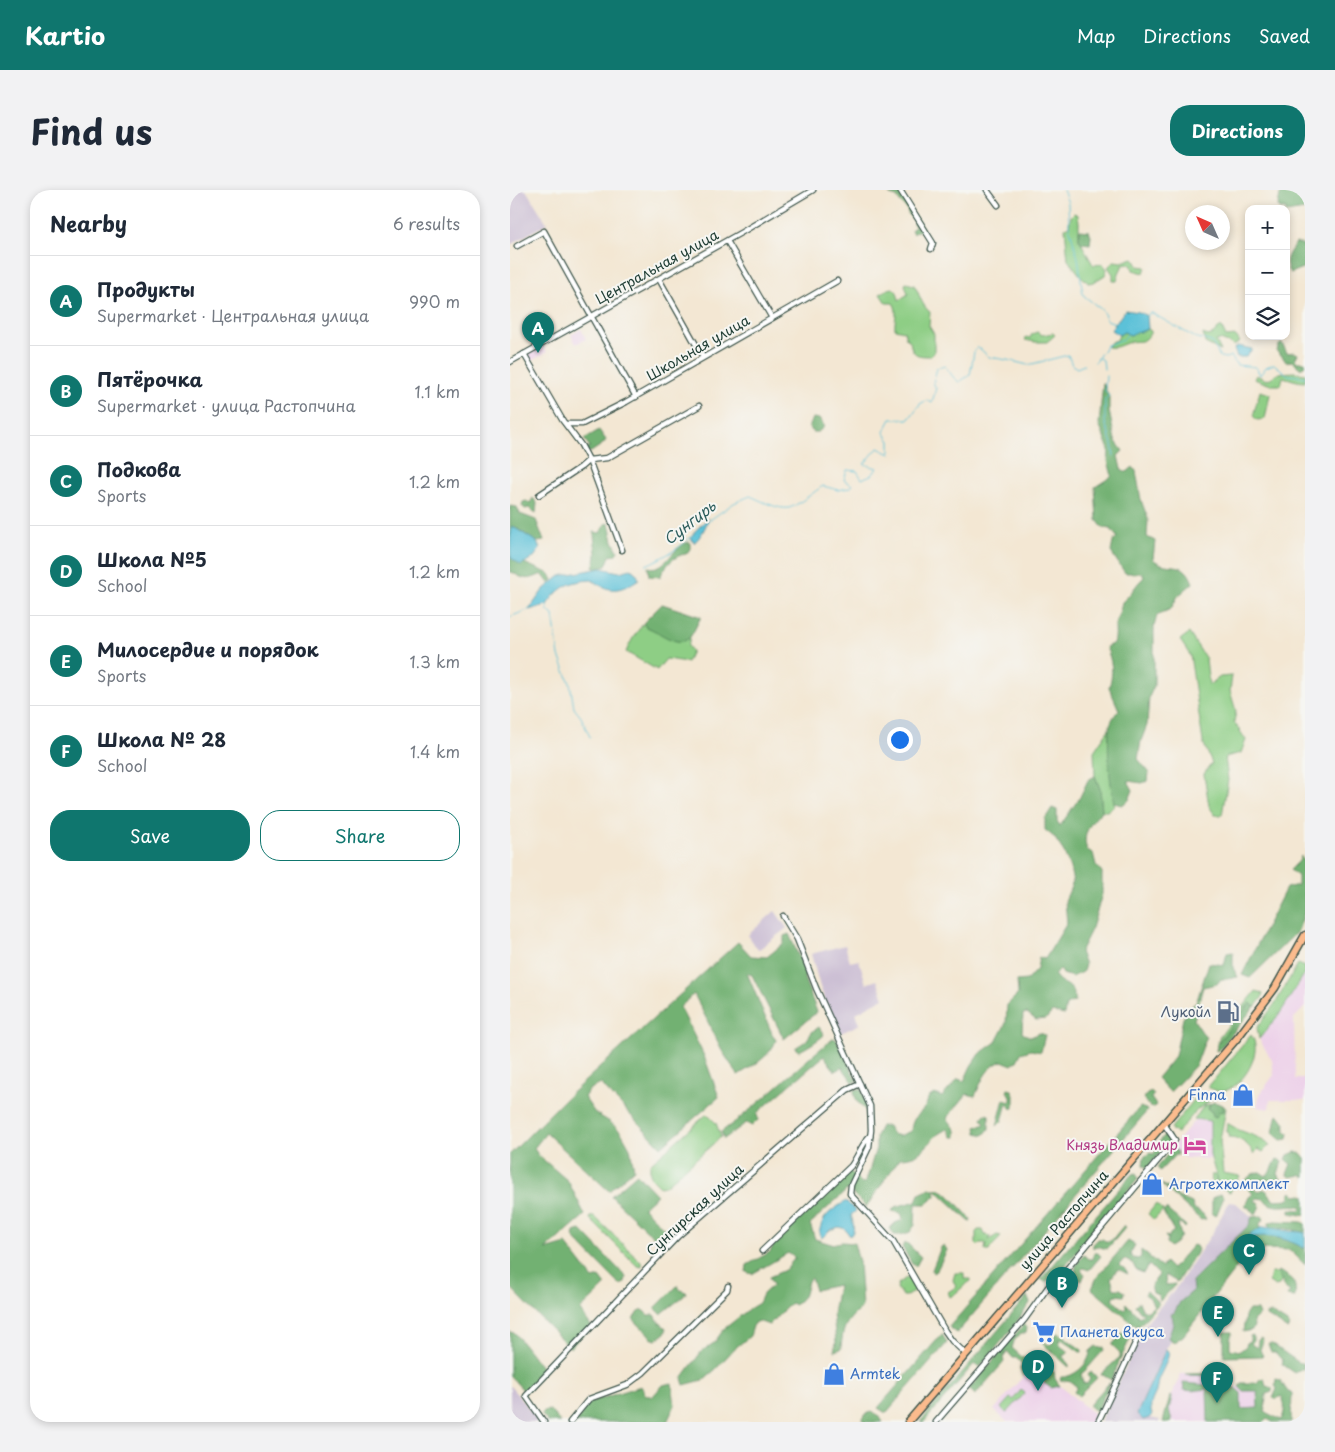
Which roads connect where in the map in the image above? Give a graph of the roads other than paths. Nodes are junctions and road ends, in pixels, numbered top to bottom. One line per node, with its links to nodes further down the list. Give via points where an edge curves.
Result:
1 (813, 190): 5 (street, Центральная улица)
2 (900, 190): 7 (street, via 933,243)
3 (987, 190): 4 (street)
4 (998, 205)
5 (726, 241): 8 (street, Центральная улица); 11 (street)
6 (517, 246): 10 (street, via 544,232)
7 (931, 249)
8 (659, 279): 10 (street, Центральная улица); 13 (street)
9 (838, 281): 11 (street, Школьная улица)
10 (592, 316): 12 (street, Центральная улица); 15 (street)
11 (772, 318): 13 (street, Школьная улица)
12 (524, 354): 14 (street, Центральная улица); 17 (street)
13 (703, 357): 15 (street, Школьная улица)
14 (510, 362)
15 (636, 397): 17 (street, Школьная улица, via 582,424)
16 (699, 406): 18 (street, via 607,458)
17 (566, 424): 18 (street)
18 (589, 460): 19 (street); 20 (street)
19 (539, 495)
20 (622, 550)
21 (783, 916): 24 (street, via 797,939)
22 (1305, 935): 30 (highway, улица Растопчина, via 1275,988 1239,1036)
23 (1305, 944): 25 (highway, улица Растопчина, via 1258,1018)
24 (860, 1084): 26 (street, via 870,1106); 31 (street, Сунгирская улица, via 846,1090 678,1236 526,1396)
25 (1166, 1127): 34 (highway, улица Растопчина); 35 (street, via 1175,1140)
26 (870, 1136): 27 (street, via 851,1166); 30 (street, via 869,1147 850,1194 893,1241 945,1331)
27 (762, 1251)
28 (728, 1286): 32 (street, via 643,1373 627,1385 589,1399)
29 (1140, 1333): 36 (street)
30 (966, 1354): 33 (highway, улица Растопчина)
31 (544, 1422)
32 (570, 1422)
33 (908, 1422)
34 (913, 1422)
35 (936, 1422)
36 (1098, 1422)

